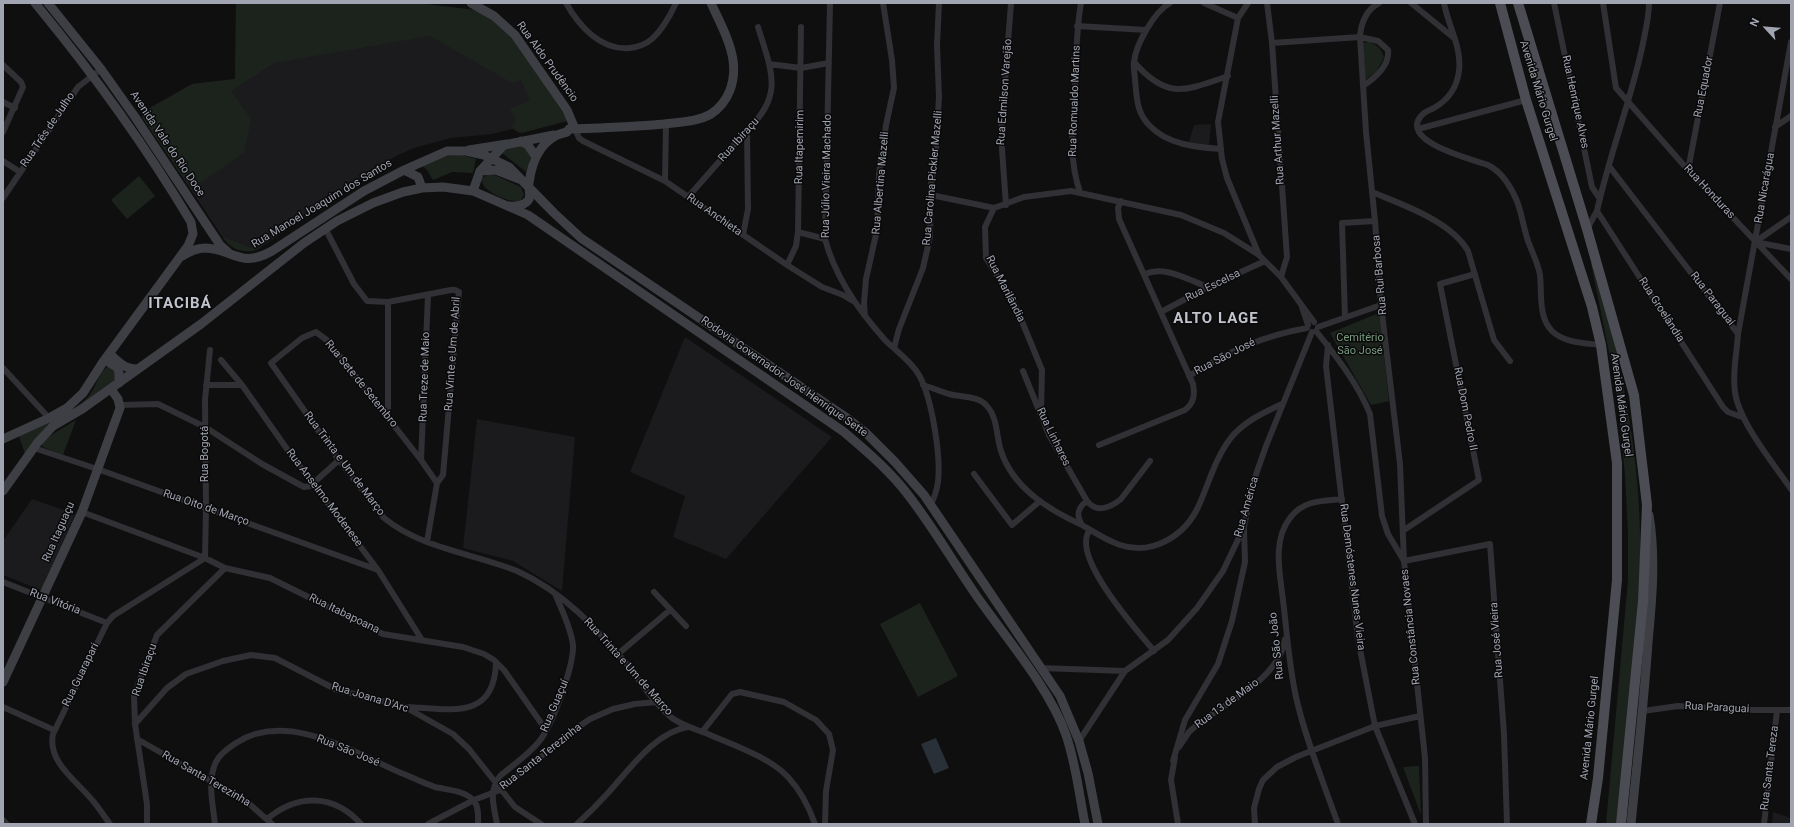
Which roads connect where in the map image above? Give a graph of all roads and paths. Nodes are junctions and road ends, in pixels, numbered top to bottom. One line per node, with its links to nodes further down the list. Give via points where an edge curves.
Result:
1 (35, 3): 40 (main road, Avenida Vale do Rio Doce)
2 (48, 3): 39 (main road, Avenida Vale do Rio Doce)
3 (471, 3): 52 (main road, Rua Aldo Prudêncio, via 494,16 515,36 568,110)
4 (566, 3): 5 (street, via 587,32 602,42 622,49 642,46 651,40 666,23)
5 (676, 3)
6 (711, 3): 48 (main road, via 731,51 734,76 730,92 721,105 710,114 691,121)
7 (830, 3): 35 (street, Rua Júlio Vieira Machado)
8 (883, 3): 105 (street, Rua Albertina Mazelli, via 894,88 879,174 877,230 866,279)
9 (939, 3): 72 (street, Rua Carolina Pickler Mazelli, via 936,45 939,97)
10 (1012, 3): 77 (street, Rua Edmilson Varejão, via 1001,134)
11 (1081, 3): 26 (street, Rua Romualdo Martins)
12 (1170, 3): 29 (street, via 1160,11)
13 (1204, 3): 25 (street)
14 (1248, 3): 25 (street)
15 (1267, 3): 33 (street, Rua Arthur Mazelli)
16 (1379, 3): 30 (street, Rua Rui Barbosa, via 1368,12)
17 (1411, 3): 31 (street)
18 (1444, 3): 31 (street)
19 (1500, 3): 43 (main road, Avenida Mário Gurgel)
20 (1518, 3): 84 (main road, Avenida Mário Gurgel)
21 (1554, 3): 75 (street, Rua Henrique Alves, via 1592,187)
22 (1603, 3): 45 (street, Rua Honduras, via 1613,78 1616,88)
23 (1649, 3): 45 (street, via 1649,13)
24 (1720, 3): 63 (street, Rua Equador)
25 (1238, 18): 41 (street)
26 (1077, 26): 29 (street); 70 (street, Rua Romualdo Martins, via 1072,152)
27 (758, 27): 36 (street, Rua Ibiraçu)
28 (801, 27): 38 (street, Rua Itapemirim)
29 (1146, 30): 34 (street)
30 (1360, 37): 33 (street); 42 (street, Rua Rui Barbosa); 42 (street, via 1373,39 1382,44 1388,50 1389,56 1381,70)
31 (1457, 41): 50 (street, via 1459,72 1454,88 1444,100 1422,115 1417,123)
32 (1791, 42): 49 (street, Rua Nicarágua)
33 (1272, 43): 97 (street, Rua Arthur Mazelli, via 1287,257)
34 (1134, 62): 41 (street, via 1147,77 1168,88 1188,88); 56 (street, via 1137,107 1149,126 1171,140 1190,146)
35 (829, 63): 38 (street); 87 (street, Rua Júlio Vieira Machado)
36 (769, 64): 38 (street); 51 (street, Rua Ibiraçu, via 772,77 769,100 763,114)
37 (3, 66): 46 (street, via 23,87)
38 (801, 68): 85 (street, Rua Itapemirim)
39 (101, 69): 40 (street, Rua Três de Julho); 92 (main road, Avenida Vale do Rio Doce, via 143,127 220,245)
40 (92, 75): 65 (street, Rua Três de Julho, via 78,87); 91 (main road, Avenida Vale do Rio Doce, via 191,222 193,234)
41 (1228, 76): 56 (street, via 1218,122)
42 (1363, 86): 71 (street, Rua Rui Barbosa)
43 (1526, 100): 50 (street); 110 (main road, Avenida Mário Gurgel, via 1592,307)
44 (3, 102): 46 (street)
45 (1628, 103): 61 (street); 63 (street, Rua Honduras)
46 (15, 108): 53 (street)
47 (1791, 116): 49 (street)
48 (666, 123): 52 (main road); 66 (street)
49 (1775, 127): 88 (street, Rua Nicarágua)
50 (1418, 129): 110 (street, via 1424,138 1437,147 1495,168 1501,175 1518,200 1540,274 1542,308 1548,327 1562,337)
51 (747, 130): 73 (street, Rua Ibiraçu); 86 (street, via 748,209)
52 (571, 131): 54 (main road); 58 (main road, via 547,141); 66 (street, Rua Anchieta, via 583,141)
53 (3, 132)
54 (521, 141): 55 (main road); 58 (main road, via 528,145)
55 (507, 144): 57 (main road); 59 (main road)
56 (1221, 150): 90 (street, via 1227,178)
57 (466, 151): 59 (main road, Rua Manoel Joaquim dos Santos); 62 (main road, Rua Manoel Joaquim dos Santos, via 447,151)
58 (536, 157): 67 (main road)
59 (494, 158): 64 (main road); 67 (main road, Rua Manoel Joaquim dos Santos, via 509,167)
60 (3, 161): 65 (street)
61 (1609, 166): 75 (street); 108 (street, Rua Paraguai)
62 (404, 170): 68 (main road, via 418,177); 92 (main road, Rua Manoel Joaquim dos Santos, via 344,202 265,254 249,259)
63 (1688, 170): 88 (street, Rua Honduras)
64 (480, 171): 67 (main road, via 496,170); 69 (main road)
65 (20, 172): 74 (street, Rua Três de Julho)
66 (665, 181): 73 (street, Rua Anchieta)
67 (526, 183): 78 (main road, via 529,198 526,202 518,206); 149 (main road, Rodovia Governador José Henrique Sette, via 580,238 865,432 895,462)
68 (422, 188): 69 (main road, Rodovia Governador José Henrique Sette, via 450,187); 83 (main road, Rua Manoel Joaquim dos Santos, via 373,203)
69 (473, 191): 78 (main road, Rodovia Governador José Henrique Sette)
70 (1080, 192): 76 (street); 77 (street, via 1035,194)
71 (1372, 192): 82 (street, Rua Rui Barbosa); 96 (street, via 1419,212 1453,233 1468,251)
72 (931, 194): 79 (street); 111 (street, Rua Carolina Pickler Mazelli, via 930,237 923,268)
73 (688, 197): 86 (street, Rua Anchieta)
74 (3, 198)
75 (1600, 199): 80 (street)
76 (1121, 201): 90 (street, via 1168,211 1198,221 1224,233); 95 (street, via 1118,208 1119,219)
77 (1006, 205): 79 (street)
78 (508, 206): 212 (main road, Rodovia Governador José Henrique Sette, via 528,215 844,432 901,486 1030,670 1059,719 1078,782)
79 (994, 208): 128 (street, Rua Marilândia, via 985,227 986,258 1014,302 1042,370)
80 (1597, 211): 84 (street); 129 (street, Rua Groelândia, via 1723,407 1728,412)
81 (1791, 217): 88 (street)
82 (1375, 221): 103 (street, Rua Rui Barbosa); 106 (street, via 1342,223)
83 (325, 228): 101 (street, Rua Vinte e Um de Abril, via 363,297 367,301); 118 (main road, Rua Manoel Joaquim dos Santos, via 201,324)
84 (1587, 229): 148 (main road, Avenida Mário Gurgel, via 1634,395)
85 (798, 232): 87 (street); 94 (street, Rua Itapemirim, via 796,246)
86 (743, 235): 94 (street, Rua Anchieta)
87 (825, 239): 102 (street, Rua Júlio Vieira Machado, via 835,268)
88 (1755, 242): 89 (street); 98 (street, Rua Honduras); 108 (street, Rua Nicarágua)
89 (1791, 250)
90 (1258, 255): 93 (street)
91 (182, 256): 92 (main road, Avenida Vale do Rio Doce, via 205,248); 113 (main road, Avenida Vale do Rio Doce)
92 (233, 256)
93 (1265, 261): 97 (street); 99 (street, Rua Escelsa)
94 (787, 265): 102 (street, Rua Anchieta, via 822,287)
95 (1145, 274): 99 (street, via 1165,271); 104 (street)
96 (1475, 274): 115 (street, via 1494,340); 155 (street, Rua Dom Pedro II, via 1440,284 1479,480)
97 (1281, 277): 107 (street, Rua Constância Novaes, via 1302,305)
98 (1791, 279)
99 (1208, 287): 104 (street, Rua Escelsa)
100 (428, 295): 101 (street, Rua Vinte e Um de Abril); 137 (street, Rua Treze de Maio); 141 (street, Rua Vinte e Um de Abril, via 451,290 459,292 443,475)
101 (388, 302): 131 (street)
102 (854, 302): 105 (street, Rua Júlio Vieira Machado)
103 (1382, 305): 106 (street, Rua São José); 155 (street, Rua Rui Barbosa, via 1397,432)
104 (1160, 312): 120 (street)
105 (865, 316): 111 (street, Rua Júlio Vieira Machado)
106 (1345, 317): 107 (street, Rua São José)
107 (1312, 328): 109 (street, Rua Constância Novaes); 120 (street, Rua São José, via 1266,337 1243,346); 126 (street, Rua América)
108 (1738, 334): 129 (street, Rua Paraguai, via 1734,391)
109 (1328, 345): 145 (street, Rua Demóstenes Nunes Vieira, via 1326,366); 158 (street, Rua Constância Novaes, via 1364,400 1370,414 1382,516 1386,530)
110 (1601, 345): 220 (main road, Avenida Mário Gurgel, via 1617,463 1617,580 1598,778)
111 (894, 348): 124 (street, Rua Júlio Vieira Machado, via 920,375)
112 (210, 350): 122 (street, Rua Bogotá)
113 (108, 357): 118 (main road, via 131,369); 121 (main road, via 117,367); 130 (main road, Avenida Vale do Rio Doce, via 88,388 67,408)
114 (221, 360): 123 (street, Rua Anselmo Modenese)
115 (1510, 361)
116 (271, 363): 131 (street, Rua Sete de Setembro, via 302,338 316,332 328,341); 136 (street, Rua Trinta e Um de Março)
117 (3, 368): 130 (street)
118 (137, 369): 121 (main road, Rua Manoel Joaquim dos Santos)
119 (1023, 371): 128 (street, Rua Linhares)
120 (1189, 376): 134 (street, via 1194,395 1188,407)
121 (120, 383): 125 (main road, Rua Manoel Joaquim dos Santos)
122 (206, 385): 123 (street); 132 (street, Rua Bogotá)
123 (242, 385): 142 (street, Rua Anselmo Modenese)
124 (923, 385): 146 (street, via 975,399 986,405 994,420 1007,465 1025,488); 149 (street, Rua Júlio Vieira Machado, via 934,423 938,460 938,482)
125 (111, 389): 127 (main road); 135 (main road, Rua Manoel Joaquim dos Santos, via 49,430)
126 (1282, 404): 153 (street, Rua América, via 1257,473); 154 (street, via 1237,430 1219,455 1199,507 1188,525 1178,534 1160,544 1140,548 1120,545)
127 (120, 405): 132 (street, via 158,404); 139 (main road, Rua Itaguaçu)
128 (1041, 416): 147 (street, Rua Linhares, via 1049,435)
129 (1742, 417): 143 (street, Rua Paraguai)
130 (49, 418): 133 (main road)
131 (388, 418): 137 (street, Rua Sete de Setembro)
132 (205, 427): 142 (street, via 295,482 307,487); 150 (street, Rua Bogotá)
133 (3, 439)
134 (1099, 445)
135 (34, 448): 139 (street, Rua Oito de Março); 144 (main road)
136 (339, 460): 142 (street); 156 (street, Rua Trinta e Um de Março, via 384,518)
137 (421, 460): 141 (street, Rua Sete de Setembro)
138 (1150, 461): 147 (street, via 1128,492 1115,504 1102,509 1095,508)
139 (98, 470): 150 (street, Rua Oito de Março); 151 (main road, Rua Itaguaçu)
140 (974, 474): 146 (street, via 1012,525)
141 (437, 483): 156 (street, Rua Vinte e Um de Abril)
142 (313, 484): 160 (street, Rua Anselmo Modenese)
143 (1791, 489)
144 (3, 491)
145 (1342, 499): 168 (street, Rua São João, via 1317,501 1302,506 1290,517 1283,531 1279,560); 185 (street, Rua Demóstenes Nunes Vieira, via 1356,626)
146 (1040, 501): 152 (street)
147 (1087, 501): 152 (street, via 1078,512)
148 (1647, 505): 180 (main road, Avenida Mário Gurgel, via 1653,547); 221 (main road, Avenida Mário Gurgel, via 1643,601)
149 (931, 506): 173 (main road, Rodovia Governador José Henrique Sette)
150 (206, 509): 157 (street, Rua Bogotá); 160 (street, Rua Oito de Março)
151 (82, 512): 157 (street, Rua Itabapoana); 164 (main road, Rua Itaguaçu)
152 (1082, 525): 154 (street)
153 (1244, 526): 170 (street, Rua América, via 1223,571 1207,596 1168,640); 192 (street, via 1245,562 1232,621 1218,664 1185,720)
154 (1090, 530): 170 (street, via 1087,533 1087,550 1095,574)
155 (1404, 530): 158 (street, Rua Rui Barbosa)
156 (427, 542): 163 (street, Rua Trinta e Um de Março, via 528,575)
157 (205, 558): 159 (street, Rua Itabapoana); 166 (street, Rua Guarapari)
158 (1404, 562): 182 (street, Rua Constância Novaes); 219 (street, Rua José Vieira, via 1490,544 1504,734)
159 (225, 568): 169 (street, Rua Itabapoana, via 275,580 383,634); 183 (street, Rua Ibiraçu, via 157,635 134,695)
160 (378, 570): 169 (street, Rua Anselmo Modenese)
161 (3, 582): 164 (street, Rua Vitória)
162 (654, 592): 165 (street)
163 (556, 594): 171 (street, Rua Trinta e Um de Março, via 591,624); 187 (street, Rua Guaçuí, via 571,636 573,652 567,678)
164 (43, 598): 166 (street, Rua Vitória); 175 (main road, Rua Itaguaçu)
165 (670, 610): 167 (street); 171 (street)
166 (107, 623): 186 (street, Rua Guarapari)
167 (686, 626)
168 (1286, 632): 191 (street, Rua São João, via 1296,699); 192 (street, Rua 13 de Maio, via 1281,651 1270,671 1189,732)
169 (422, 640): 172 (street, Rua Itabapoana, via 471,649)
170 (1154, 651): 174 (street, Rua América)
171 (618, 654): 176 (street, Rua Trinta e Um de Março)
172 (496, 663): 178 (street, via 490,692 473,706 464,709); 187 (street, Rua Itabapoana)
173 (1041, 668): 174 (street); 190 (main road, Rodovia Governador José Henrique Sette, via 1060,696)
174 (1125, 671): 190 (street, Rua América)
175 (3, 682)
176 (657, 702): 184 (street, Rua Trinta e Um de Março, via 674,719); 195 (street, Rua Santa Terezinha, via 613,709 590,719)
177 (3, 707): 186 (street)
178 (405, 707): 183 (street, Rua Joana D'Arc, via 335,689 275,658 251,655 205,666 175,681); 194 (street, Rua Joana D'Arc, via 462,741)
179 (1791, 710): 181 (street, Rua Paraguai)
180 (1643, 711): 181 (street, Rua Paraguai, via 1678,706); 222 (main road, Avenida Mário Gurgel)
181 (1777, 711): 223 (street, Rua Santa Tereza)
182 (1420, 716): 185 (street); 218 (street, Rua Constância Novaes, via 1426,770)
183 (135, 724): 189 (street, Rua Ibiraçu)
184 (689, 726): 188 (street, Rua Trinta e Um de Março); 209 (street, via 670,733 644,753)
185 (1375, 726): 191 (street); 217 (street, Rua Demóstenes Nunes Vieira)
186 (54, 730): 201 (street, Rua Guarapari, via 52,747 58,760)
187 (546, 730): 194 (street, Rua Guaçuí, via 540,740)
188 (702, 732): 210 (street, Rua Trinta e Um de Março, via 745,750 782,772 796,787); 211 (street, via 729,697 740,692 778,700 799,709 819,723 829,734 833,754 826,791)
189 (137, 739): 193 (street, Rua Santa Terezinha); 202 (street, Rua Ibiraçu, via 147,804)
190 (1079, 741): 213 (main road, Rodovia Governador José Henrique Sette)
191 (1313, 751): 215 (street, via 1286,762 1263,780 1255,798); 216 (street, Rua São João)
192 (1173, 760): 214 (street, Rua 13 de Maio, via 1171,791)
193 (212, 782): 197 (street, Rua São José, via 214,765 232,746 258,733 277,731 329,741 434,787 464,794); 199 (street, Rua Santa Terezinha, via 246,801); 203 (street, Rua São José)
194 (495, 783): 195 (street, Rua Joana D'Arc); 196 (street, Rua Guaçuí)
195 (501, 790): 196 (street, Rua Santa Terezinha); 208 (street, Rua Joana D'Arc, via 519,811)
196 (492, 793): 197 (street, Rua Santa Terezinha); 207 (street, Rua Guaçuí)
197 (474, 800): 205 (street, Rua Santa Terezinha); 206 (street, via 478,809)
198 (3, 820): 200 (street)
199 (270, 822): 204 (street, via 282,808 291,804 320,800 337,806)
200 (7, 824)
201 (110, 824)
202 (147, 824)
203 (215, 824)
204 (361, 824)
205 (428, 824)
206 (478, 824)
207 (497, 824)
208 (541, 824)
209 (577, 824)
210 (815, 824)
211 (825, 824)
212 (1085, 824)
213 (1098, 824)
214 (1178, 824)
215 (1255, 824)
216 (1338, 824)
217 (1415, 824)
218 (1426, 824)
219 (1507, 824)
220 (1591, 824)
221 (1621, 824)
222 (1631, 824)
223 (1764, 824)

